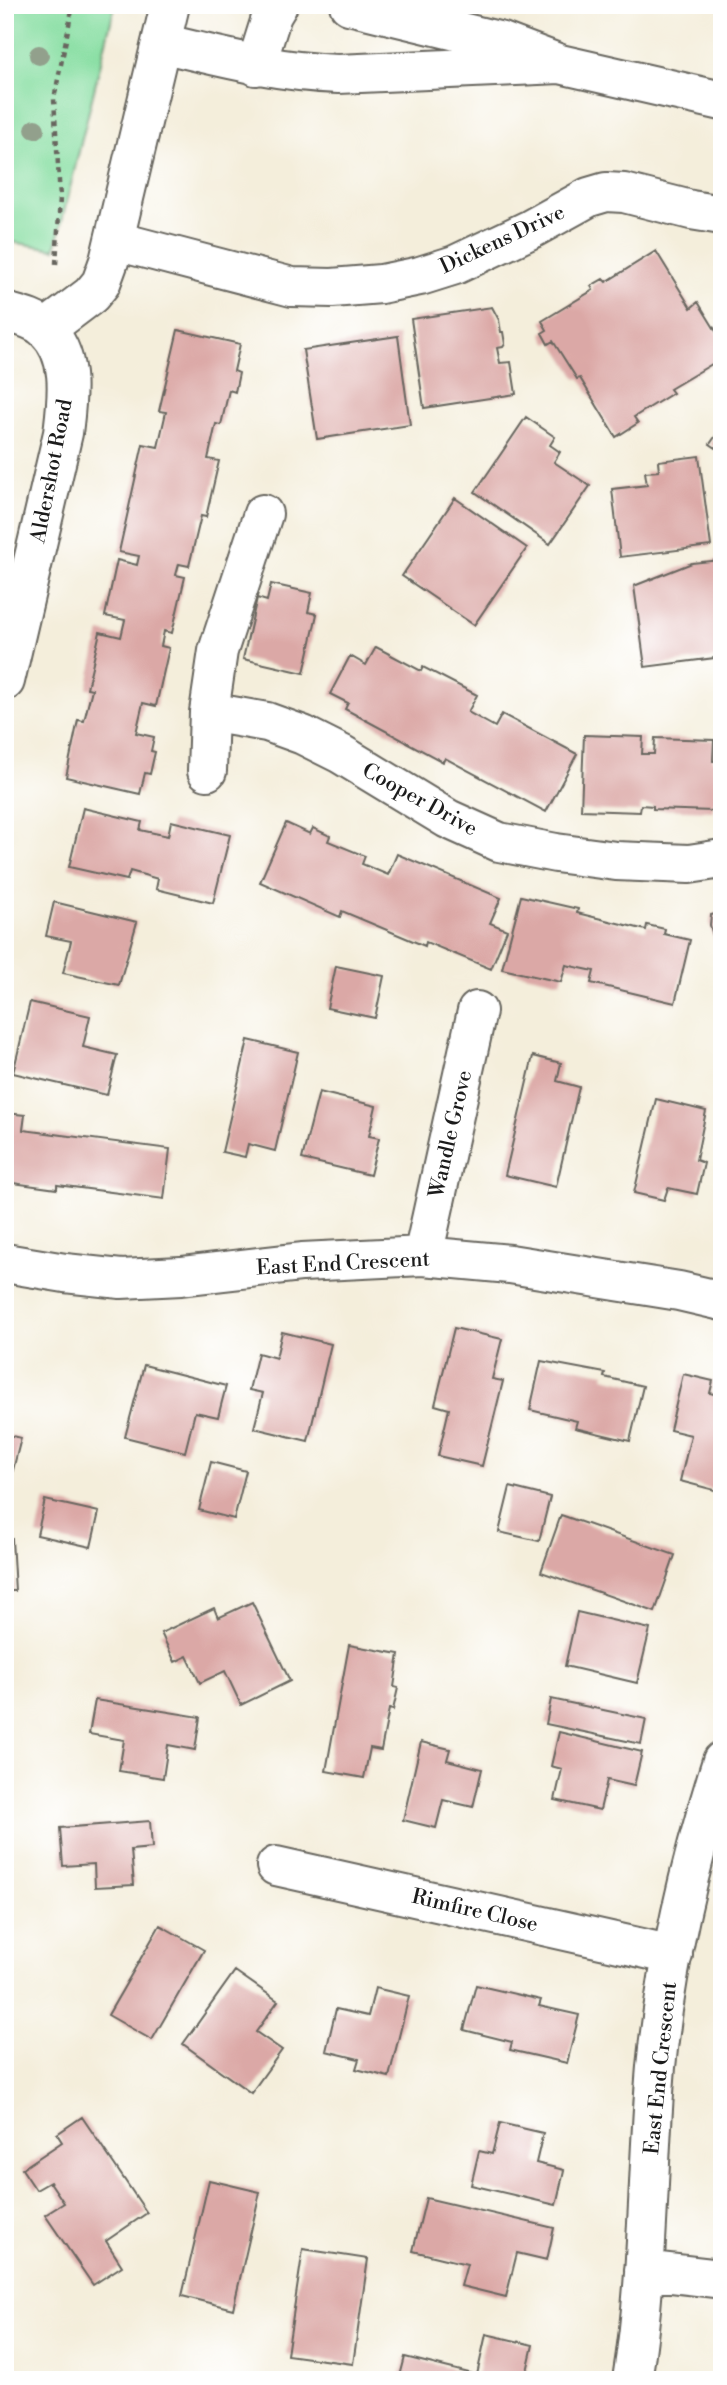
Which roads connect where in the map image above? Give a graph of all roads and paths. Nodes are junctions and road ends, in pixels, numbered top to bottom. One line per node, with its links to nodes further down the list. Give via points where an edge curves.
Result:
1 (74, 5): 13 (path, via 54,99 60,198)
2 (170, 5): 6 (street)
3 (278, 5): 8 (street)
4 (349, 5): 5 (street)
5 (432, 25): 7 (street, via 502,42); 9 (street)
6 (161, 43): 8 (street); 12 (street)
7 (559, 64): 9 (street); 10 (street)
8 (256, 66): 9 (street, via 328,74)
9 (422, 70)
10 (722, 101)
11 (722, 215): 12 (street, Dickens Drive, via 606,192 455,265 381,284 332,288 292,287)
12 (116, 241): 15 (street, via 101,283)
13 (56, 264)
14 (5, 312): 15 (street)
15 (46, 329): 17 (street, Aldershot Road, via 65,366 68,394)
16 (263, 514): 18 (street, via 218,651)
17 (5, 681)
18 (209, 712): 19 (street); 20 (street, Cooper Drive, via 267,722 303,735 447,819 499,842 616,860 689,864)
19 (207, 771)
20 (722, 859)
21 (477, 1011): 22 (street, Wandle Grove)
22 (423, 1256): 23 (street, East End Crescent, via 121,1279); 24 (street, East End Crescent, via 510,1264)
23 (5, 1263)
24 (722, 1301)
25 (722, 1761): 27 (street, East End Crescent)
26 (276, 1866): 27 (street, Rimfire Close)
27 (673, 1955): 28 (street, East End Crescent, via 657,2064)
28 (645, 2270): 29 (street); 30 (street, East End Crescent)
29 (722, 2279)
30 (632, 2380)

